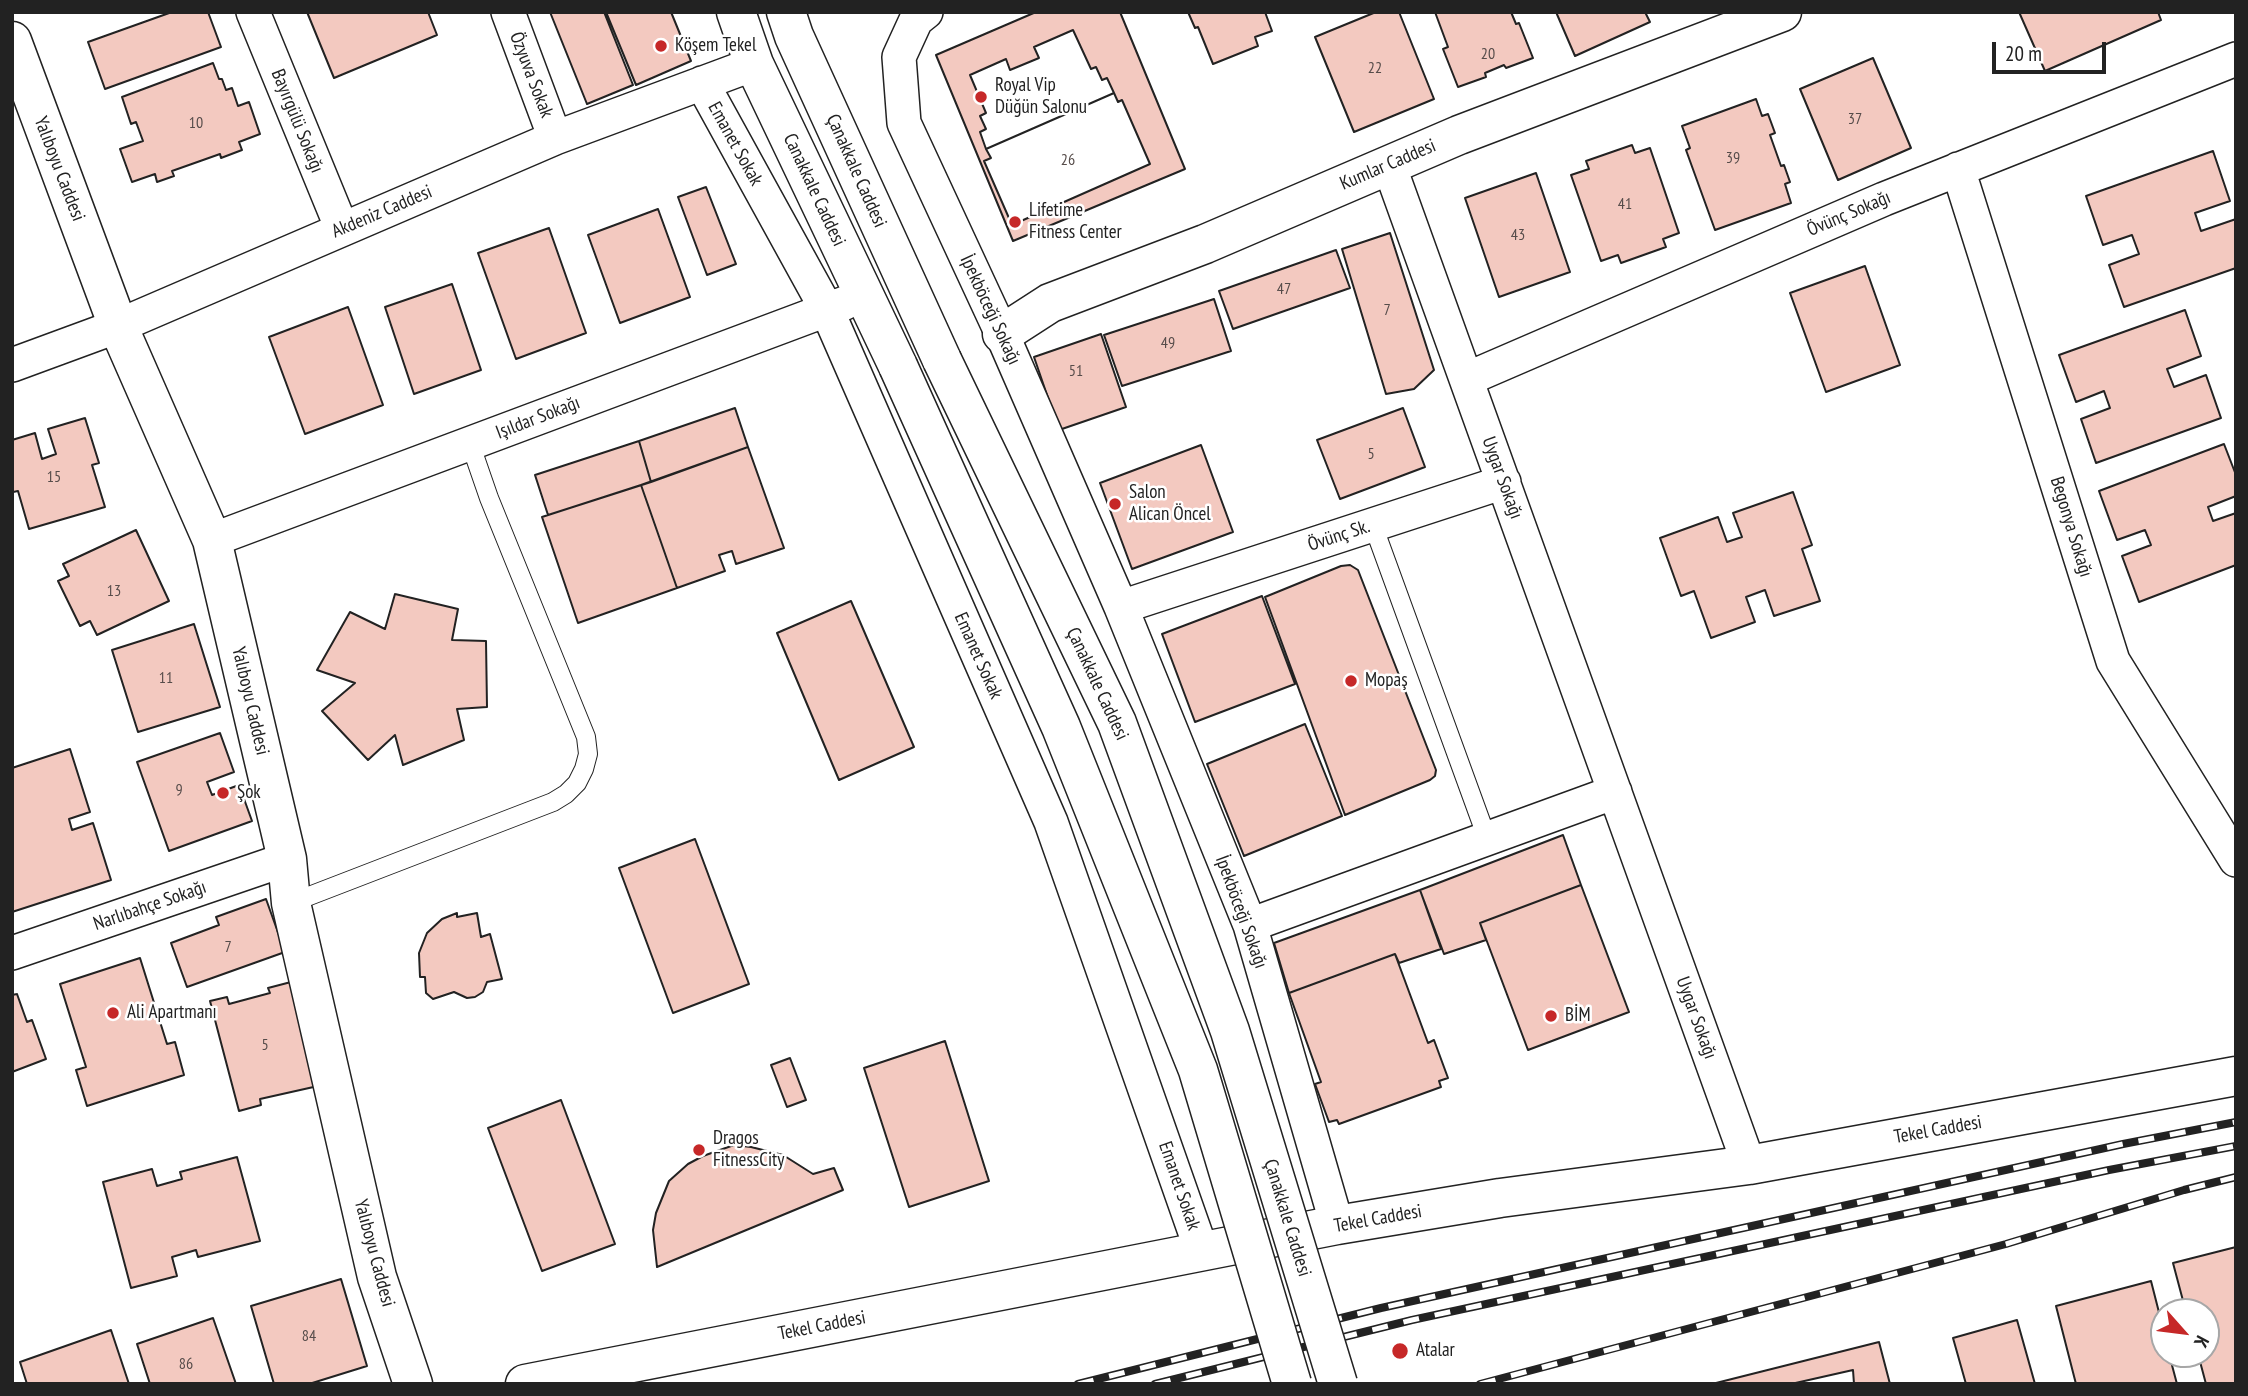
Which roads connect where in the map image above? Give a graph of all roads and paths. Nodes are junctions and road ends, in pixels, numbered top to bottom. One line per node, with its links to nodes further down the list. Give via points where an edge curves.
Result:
1 (253, 12): 14 (street, Bayırgülü Sokağı)
2 (508, 12): 11 (street, Özyuva Sokak)
3 (736, 12): 9 (street, Canakkale Caddesi)
4 (786, 12): 40 (street, Çanakkale Caddesi, bridge, via 942,360 1117,723 1230,1031)
5 (926, 12): 18 (street, İpekböceği Sokağı, via 916,20 899,57 904,123)
6 (1782, 12): 12 (street, Kumlar Caddesi)
7 (12, 41): 17 (street, Yalıboyu Caddesi)
8 (2236, 60): 13 (street, Övünç Sokağı)
9 (754, 64): 10 (street, Akdeniz Caddesi); 15 (street, Canakkale Caddesi)
10 (702, 83): 11 (street, Akdeniz Caddesi); 16 (street, Emanet Sokak)
11 (555, 138): 14 (street, Akdeniz Caddesi)
12 (1389, 165): 18 (street, Kumlar Caddesi, via 1205,244 1050,303); 20 (street, Uygar Sokağı)
13 (1958, 169): 20 (street, Övünç Sokağı); 29 (street, Begonya Sokağı, via 2113,661)
14 (342, 229): 17 (street, Akdeniz Caddesi)
15 (864, 296): 16 (street, Işıldar Sokağı); 39 (street, Canakkale Caddesi, bridge, via 1061,727 1198,1070)
16 (827, 310): 21 (street, Işıldar Sokağı); 36 (street, Emanet Sokak, via 1051,822)
17 (118, 326): 19 (street, Akdeniz Caddesi); 24 (street, Yalıboyu Caddesi)
18 (1002, 334): 25 (street, İpekböceği Sokağı)
19 (12, 365)
20 (1467, 379): 22 (street, Uygar Sokağı)
21 (470, 443): 24 (street, Işıldar Sokağı); 30 (lane, via 586,737 584,769 577,783 553,802)
22 (1504, 482): 23 (street, Övünç Sk.); 26 (street, Uygar Sokağı)
23 (1373, 525): 25 (street, Övünç Sk.); 27 (lane)
24 (212, 540): 28 (street, Yalıboyu Caddesi)
25 (1121, 607): 31 (street, İpekböceği Sokağı)
26 (1615, 792): 27 (street); 34 (street, Uygar Sokağı)
27 (1487, 838): 31 (street)
28 (287, 859): 30 (street, Yalıboyu Caddesi); 32 (street, Narlıbahçe Sokağı)
29 (2236, 860)
30 (291, 903): 37 (street, Yalıboyu Caddesi, via 377,1277)
31 (1250, 925): 35 (street, İpekböceği Sokağı)
32 (12, 953)
33 (2236, 1076): 34 (street, Tekel Caddesi)
34 (1749, 1164): 35 (street, Tekel Caddesi)
35 (1337, 1225): 36 (street, Tekel Caddesi)
36 (1202, 1252): 38 (street, Tekel Caddesi)
37 (413, 1384)
38 (525, 1384)
39 (1292, 1384)
40 (1338, 1384)

